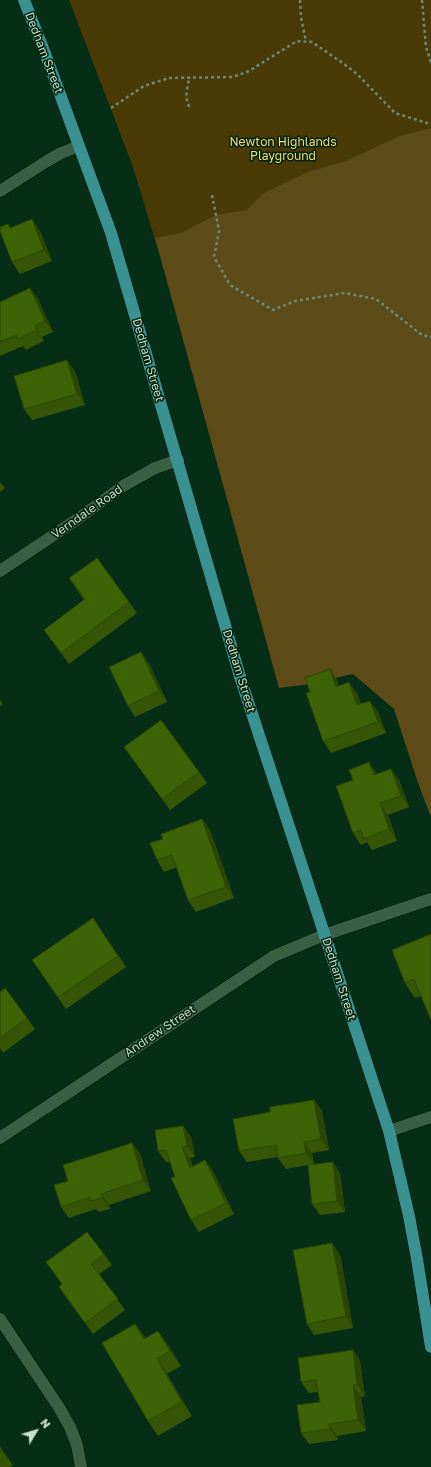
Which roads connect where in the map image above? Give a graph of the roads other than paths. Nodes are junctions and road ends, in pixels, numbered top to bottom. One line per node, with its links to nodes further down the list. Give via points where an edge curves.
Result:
1 (24, 0): 2 (main road, Dedham Street)
2 (79, 146): 3 (street, via 47,161); 4 (main road, Dedham Street, via 111,233)
3 (0, 192)
4 (178, 460): 5 (street, Verndale Road, via 155,468 123,486); 7 (main road, Dedham Street, via 239,673)
5 (0, 571)
6 (431, 899): 7 (street, Andrew Street)
7 (324, 935): 9 (main road, Dedham Street); 10 (street, Andrew Street, via 281,953 253,969)
8 (431, 1117): 9 (street)
9 (389, 1131): 12 (main road, Dedham Street, via 418,1259)
10 (0, 1138)
11 (0, 1319): 13 (street, via 64,1415 77,1445)
12 (431, 1347)
13 (81, 1467)

